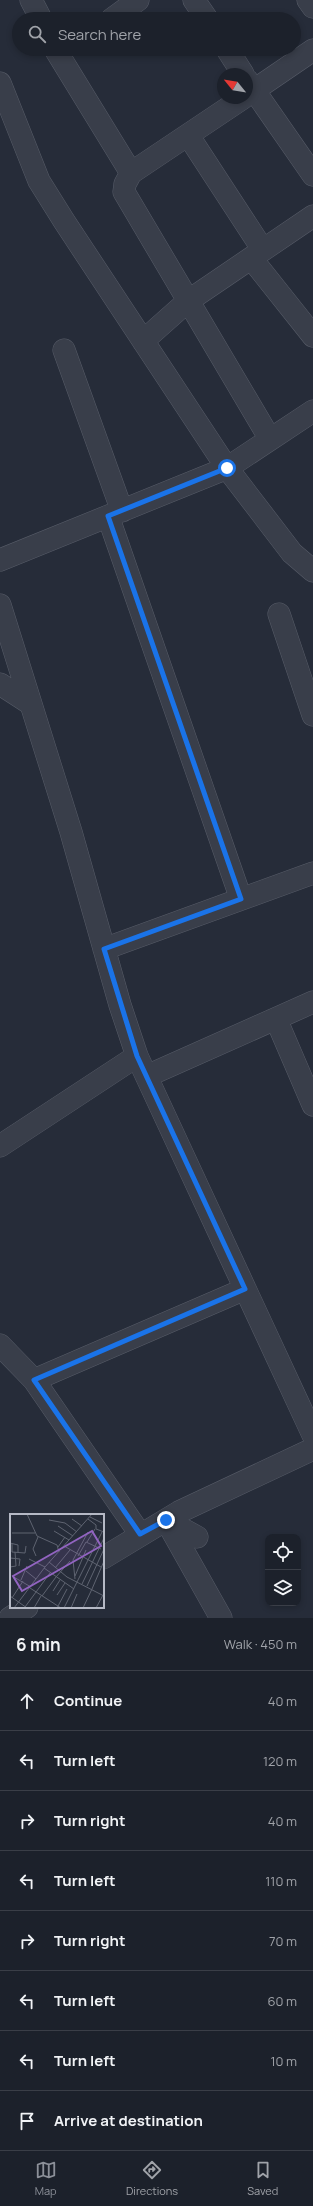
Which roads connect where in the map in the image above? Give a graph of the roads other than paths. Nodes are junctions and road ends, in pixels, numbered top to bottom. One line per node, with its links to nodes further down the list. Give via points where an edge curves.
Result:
1 (31, 0): 6 (street)
2 (138, 0): 7 (street)
3 (194, 0): 8 (street)
4 (308, 0): 5 (street)
5 (313, 8)
6 (37, 12)
7 (122, 12)
8 (202, 12)
9 (313, 50): 14 (street)
10 (64, 56): 18 (street)
11 (231, 56): 12 (street)
12 (237, 68)
13 (0, 83): 24 (street, via 39,181)
14 (253, 84)
15 (253, 95): 19 (street)
16 (226, 104): 17 (street)
17 (188, 135): 18 (street); 21 (street)
18 (131, 173): 22 (street, via 124,192)
19 (313, 175)
20 (313, 216): 21 (street)
21 (257, 254): 22 (street); 23 (street)
22 (188, 301): 24 (street); 27 (street)
23 (313, 336)
24 (143, 341): 28 (street)
25 (64, 350): 29 (street)
26 (313, 411): 27 (street)
27 (270, 439): 28 (street)
28 (227, 468): 29 (street); 31 (street, via 292,553)
29 (115, 513): 30 (street); 38 (street)
30 (0, 560)
31 (313, 571)
32 (0, 605): 35 (street)
33 (279, 614): 36 (street)
34 (0, 684): 35 (street)
35 (31, 704): 39 (street)
36 (313, 715)
37 (313, 873): 38 (street)
38 (241, 899): 39 (street)
39 (104, 949): 42 (street)
40 (313, 1002): 41 (street)
41 (276, 1019): 43 (street); 44 (street)
42 (137, 1056): 43 (street); 45 (street)
43 (147, 1076): 46 (street)
44 (313, 1105)
45 (0, 1146)
46 (245, 1289): 48 (street); 49 (street)
47 (1, 1347): 48 (street)
48 (34, 1380): 52 (street)
49 (313, 1435)
50 (313, 1449): 51 (street)
51 (166, 1520): 52 (street); 53 (street); 57 (street)
52 (140, 1534): 54 (street)
53 (197, 1537)
54 (104, 1557)
55 (25, 1608): 56 (street)
56 (10, 1618)
57 (221, 1618)

